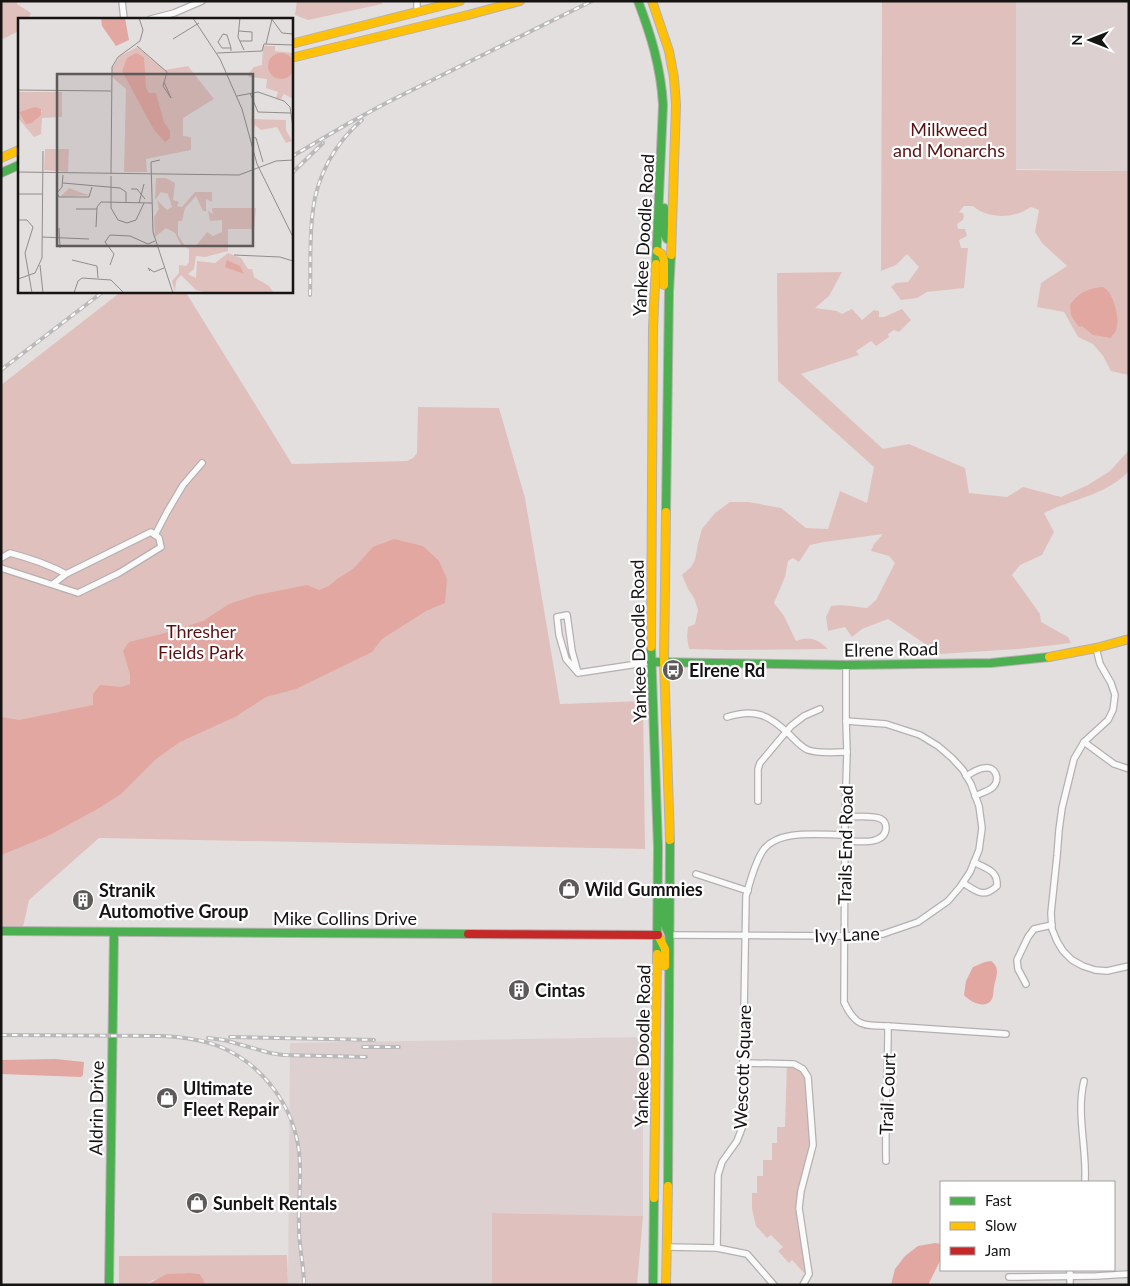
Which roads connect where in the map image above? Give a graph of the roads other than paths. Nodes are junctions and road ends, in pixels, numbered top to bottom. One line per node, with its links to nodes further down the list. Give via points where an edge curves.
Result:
1 (122, 1): 9 (street)
2 (202, 1): 10 (street)
3 (417, 1): 8 (street)
4 (460, 1): 8 (main road)
5 (520, 1): 11 (main road)
6 (638, 1): 14 (main road, Yankee Doodle Road, via 660,66)
7 (652, 1): 19 (main road, Yankee Doodle Road, via 667,42 675,85)
8 (417, 12): 11 (main road, via 406,24); 12 (main road)
9 (124, 18)
10 (155, 18)
11 (405, 31): 13 (main road)
12 (292, 44)
13 (292, 58)
14 (663, 124): 19 (main road, via 664,233); 20 (main road, Yankee Doodle Road)
15 (18, 150): 16 (main road)
16 (1, 158)
17 (18, 165): 18 (main road)
18 (1, 173)
19 (671, 240): 21 (main road, Yankee Doodle Road)
20 (657, 251): 21 (main road, via 662,254 664,263 663,361); 30 (main road, Yankee Doodle Road, via 653,328)
21 (667, 364): 31 (main road, Yankee Doodle Road)
22 (202, 463): 23 (street, via 183,485)
23 (154, 535): 26 (street, via 151,532); 27 (street, via 159,538 161,547 78,593)
24 (1, 558): 26 (street, via 10,553)
25 (1, 568): 27 (street)
26 (66, 574): 27 (street)
27 (53, 584)
28 (1129, 639): 29 (main road, Elrene Road)
29 (1096, 648): 32 (main road, Elrene Road, via 1041,658 991,662); 38 (street, via 1115,695 1108,720)
30 (651, 662): 31 (main road, Elrene Road); 33 (street); 46 (main road, Yankee Doodle Road)
31 (664, 662): 32 (main road, Elrene Road); 55 (main road, Yankee Doodle Road)
32 (846, 665): 36 (street, Trails End Road)
33 (578, 673): 33 (street, via 567,615 557,617 566,659)
34 (820, 708): 37 (street, via 804,716)
35 (727, 717): 37 (street, via 756,714 778,723)
36 (846, 721): 39 (street, Trails End Road); 41 (street, Ivy Lane, via 886,724 920,735 952,758)
37 (786, 732): 39 (street, via 806,749 819,753); 43 (street, via 760,762)
38 (1084, 742): 40 (street, via 1114,764); 51 (street, via 1074,759 1062,808)
39 (847, 752): 44 (street, Trails End Road)
40 (1129, 769)
41 (966, 776): 42 (street, Ivy Lane); 42 (street, via 983,768 990,768 997,775 993,787)
42 (976, 796): 47 (street, Ivy Lane, via 982,828)
43 (758, 801)
44 (845, 817): 45 (street, Trails End Road); 45 (street, Wescott Square, via 882,819 886,831 882,838 876,840)
45 (845, 838): 50 (street, Wescott Square, via 799,835 777,839 762,851); 57 (street, Trails End Road)
46 (658, 847): 54 (main road, Yankee Doodle Road); 55 (main road, via 665,924)
47 (974, 862): 49 (street, Ivy Lane); 49 (street, via 994,873 997,886 983,894)
48 (696, 874): 50 (street)
49 (963, 883): 57 (street, Ivy Lane, via 948,901 918,922 883,934)
50 (748, 891): 56 (street, Wescott Square)
51 (1052, 925): 58 (street, via 1063,951 1083,966 1107,971); 59 (street, via 1034,929 1017,960)
52 (1, 931): 53 (main road, Mike Collins Drive)
53 (114, 932): 54 (main road, Mike Collins Drive); 72 (main road, Aldrin Drive)
54 (658, 935): 62 (main road, via 664,950 665,1027); 73 (main road, Yankee Doodle Road)
55 (670, 935): 56 (street, Ivy Lane); 62 (main road, Yankee Doodle Road)
56 (745, 935): 57 (street, Ivy Lane); 63 (street, Wescott Square)
57 (844, 936): 60 (street, Trails End Road, via 844,1002 860,1023)
58 (1129, 966)
59 (1026, 984)
60 (888, 1026): 61 (street, Trails End Road); 65 (street, Trail Court)
61 (1006, 1034)
62 (669, 1053): 67 (main road, Yankee Doodle Road)
63 (744, 1063): 68 (street, Wescott Square, via 742,1128 718,1175); 76 (street, via 794,1064 808,1077 813,1145 799,1208 810,1274)
64 (1084, 1081): 66 (street, via 1080,1106)
65 (886, 1161)
66 (1085, 1181)
67 (667, 1247): 68 (street); 74 (main road, Yankee Doodle Road)
68 (717, 1248): 75 (street, via 747,1254)
69 (1070, 1273): 70 (street); 71 (street); 77 (street)
70 (1129, 1274)
71 (1009, 1277)
72 (109, 1285)
73 (652, 1285)
74 (666, 1285)
75 (774, 1285)
76 (803, 1285)
77 (1070, 1285)

